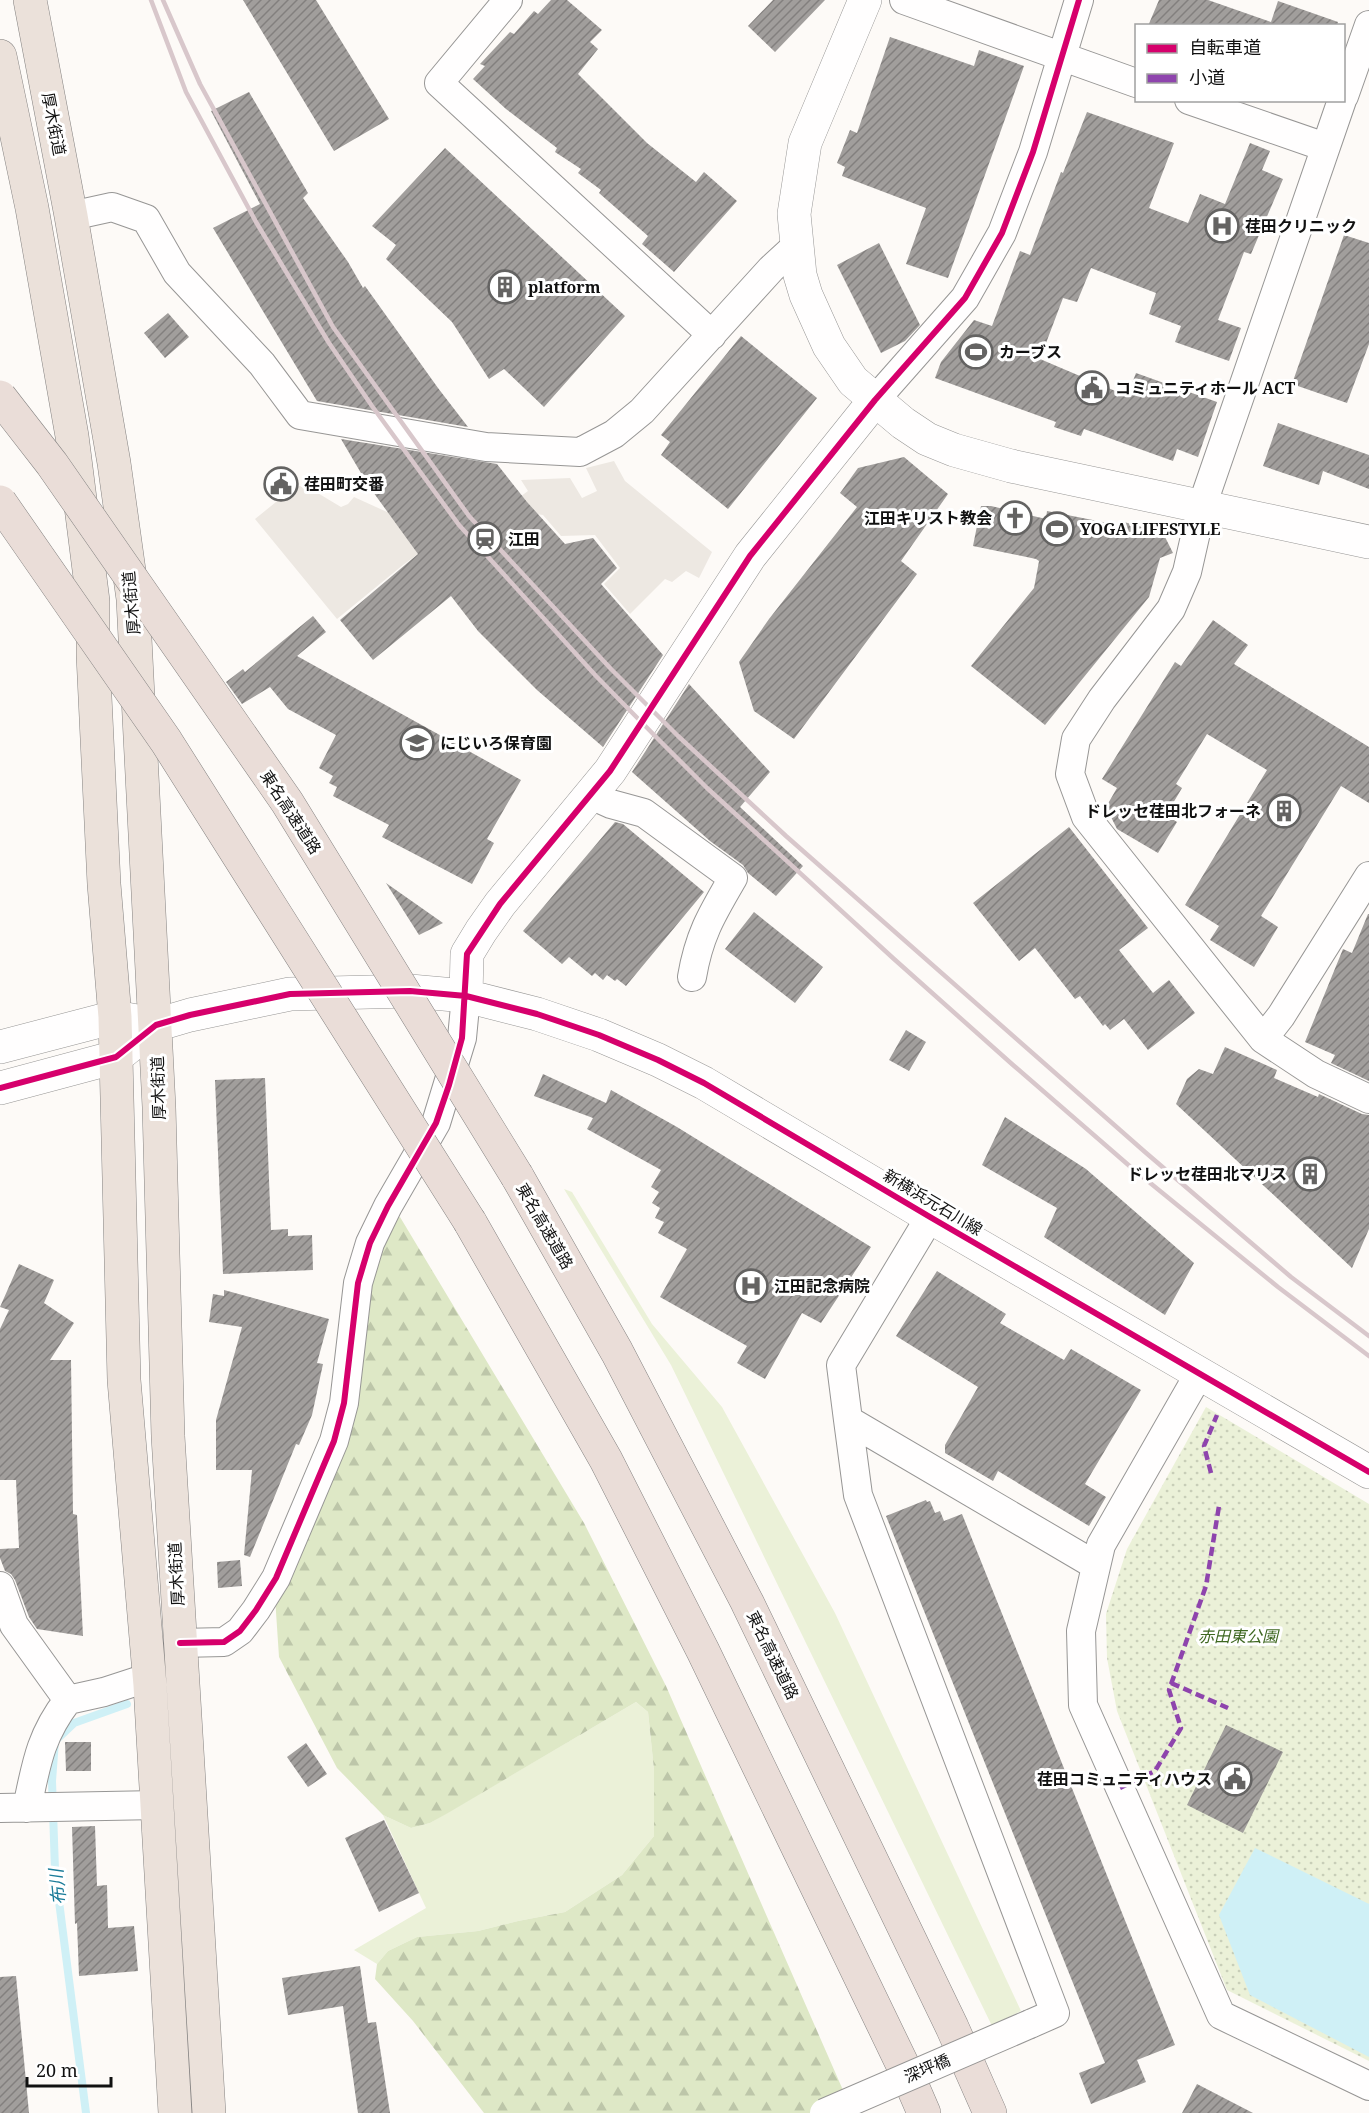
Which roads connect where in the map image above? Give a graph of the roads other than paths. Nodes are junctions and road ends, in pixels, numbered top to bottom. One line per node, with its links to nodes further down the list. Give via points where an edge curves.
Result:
1 (30, 0): 14 (highway, 厚木街道)
2 (508, 0): 16 (street, via 439,83)
3 (866, 0): 15 (street, via 805,142 794,214)
4 (904, 0): 8 (street)
5 (1079, 0): 8 (street)
6 (1369, 25): 10 (street)
7 (0, 56): 26 (highway, 厚木街道, via 32,208 72,436 93,601 104,884)
8 (1061, 57): 9 (street); 18 (street, via 1033,152 1002,233 965,298)
9 (1135, 82)
10 (1345, 93)
11 (1195, 102): 13 (street)
12 (1341, 102): 13 (street)
13 (1325, 147): 20 (street)
14 (71, 216): 16 (street, via 112,207 146,219 177,273 262,364 300,415 486,447 580,452 614,434 642,411); 27 (highway, 厚木街道, via 133,599)
15 (796, 246): 16 (street); 18 (street, via 806,295 829,346 853,381)
16 (712, 334)
17 (0, 397): 49 (highway, 東名高速道路, bridge, via 52,464 287,802 517,1176 617,1352 747,1602)
18 (875, 400): 20 (street, via 919,434 954,450 1018,468); 22 (street, via 750,556)
19 (0, 502): 48 (highway, bridge, via 233,843 470,1222 644,1534)
20 (1202, 506): 21 (street); 28 (street, via 1187,572 1171,609 1076,739 1070,774 1086,817)
21 (1369, 542)
22 (591, 795): 24 (street, via 644,813 734,878 700,940); 25 (street, via 481,931 467,954)
23 (1369, 876): 28 (street)
24 (692, 977)
25 (466, 996): 27 (street, 新横浜元石川線, via 396,990 290,994); 33 (street, 新横浜元石川線, via 537,1014 658,1060 751,1109); 39 (street, via 462,1038 436,1123 388,1206 370,1243 358,1283 344,1403 334,1441 276,1578 256,1610 240,1631)
26 (115, 1017): 27 (street); 29 (street); 30 (highway, 厚木街道)
27 (156, 1025): 30 (street); 39 (highway, 厚木街道, via 168,1436)
28 (1263, 1039): 32 (street, via 1316,1074)
29 (0, 1047)
30 (116, 1057): 31 (street); 40 (highway, 厚木街道, via 124,1380)
31 (0, 1088)
32 (1369, 1098)
33 (930, 1217): 34 (street, 新横浜元石川線); 35 (street, via 841,1365)
34 (1199, 1374): 36 (street, 新横浜元石川線); 37 (street, via 1101,1545)
35 (848, 1420): 37 (street); 47 (street, 深坪橋, bridge, via 858,1495 1055,2013)
36 (1369, 1472)
37 (1095, 1565): 44 (street, via 1081,1631 1083,1705 1221,2015)
38 (0, 1586): 41 (street, via 14,1625)
39 (182, 1671): 46 (highway, 厚木街道)
40 (151, 1691): 41 (street, via 104,1692); 42 (highway, 厚木街道)
41 (68, 1700): 43 (street, via 43,1741)
42 (158, 1805): 43 (street); 45 (highway, 厚木街道)
43 (20, 1808)
44 (1369, 2086)
45 (175, 2113)
46 (209, 2113)
47 (824, 2113)
48 (924, 2113)
49 (990, 2113)

